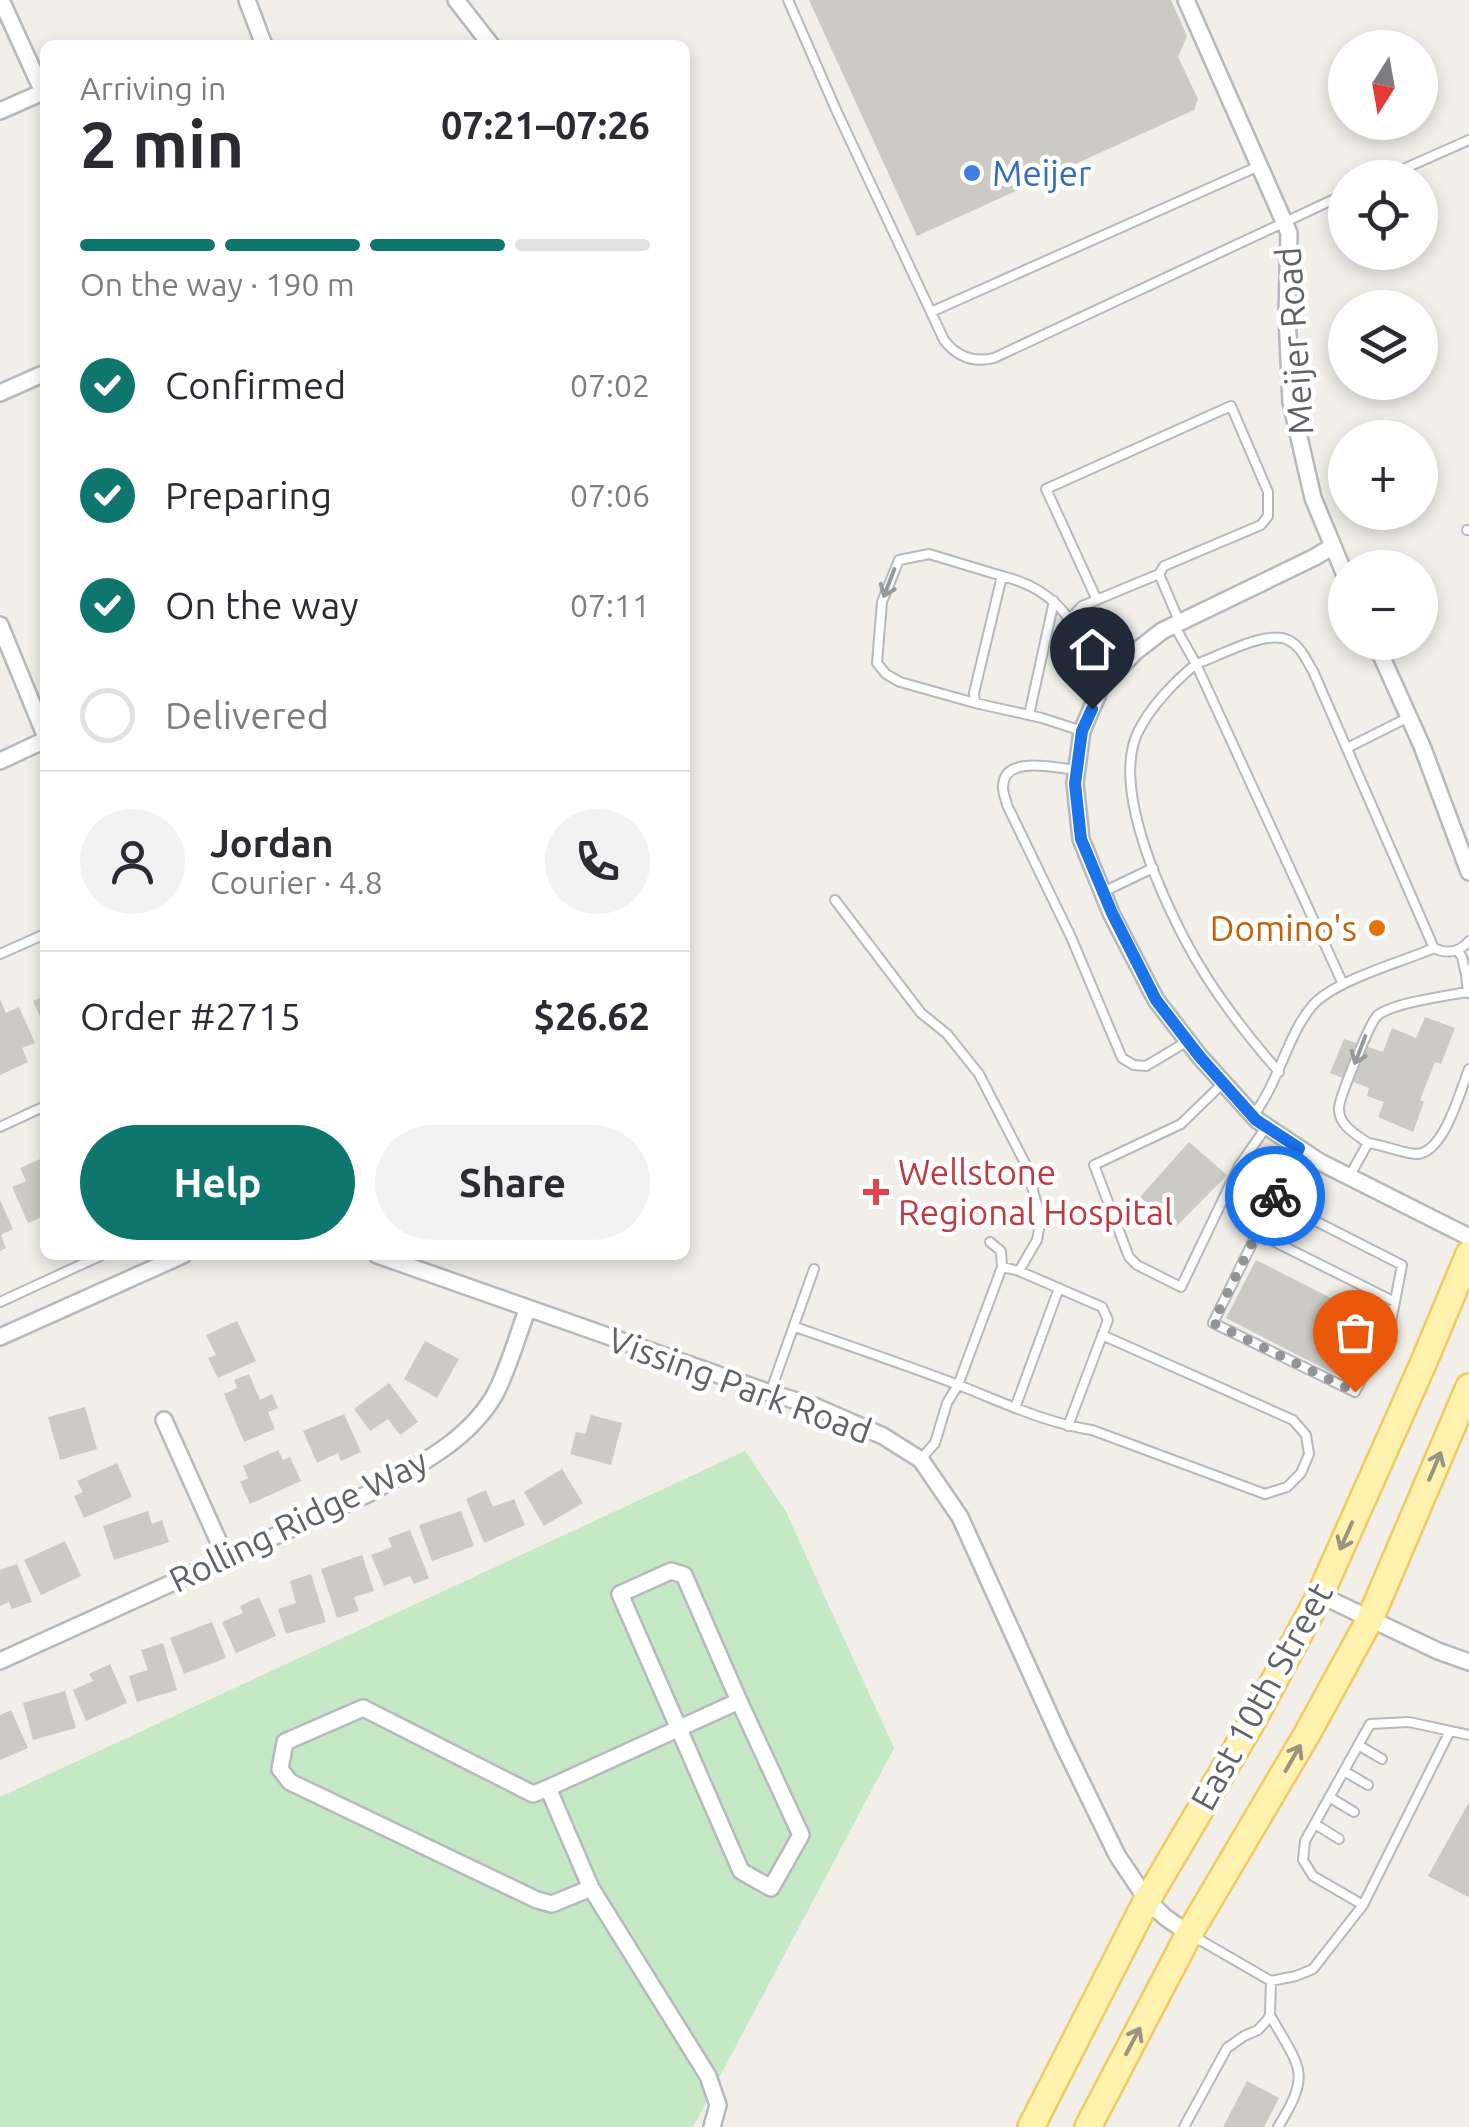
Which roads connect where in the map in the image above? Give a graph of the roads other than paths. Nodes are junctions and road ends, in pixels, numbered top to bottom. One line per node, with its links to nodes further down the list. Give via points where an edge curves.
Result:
1 (0, 0): 8 (street)
2 (246, 0): 6 (street)
3 (456, 0): 7 (street)
4 (788, 0): 16 (lane)
5 (1186, 0): 13 (street, Meijer Road)
6 (262, 40)
7 (487, 40)
8 (40, 86)
9 (40, 93): 10 (street)
10 (0, 111)
11 (1469, 140): 12 (lane)
12 (1424, 160)
13 (1259, 166): 15 (street, Meijer Road); 16 (lane)
14 (1328, 201): 15 (lane)
15 (1283, 221): 16 (lane, via 994,358 959,355); 19 (street, Meijer Road, via 1289,234 1292,402 1313,498)
16 (931, 312)
17 (40, 374): 18 (street)
18 (0, 393)
19 (1333, 546): 20 (street, Meijer Road); 26 (street)
20 (1335, 550)
21 (1159, 574): 23 (lane); 23 (lane, via 1268,516 1268,492 1231,406 1046,490); 26 (lane)
22 (1002, 576): 24 (lane); 31 (lane); 31 (lane, one-way to 31, via 929,554 899,560 882,602 877,663 886,674)
23 (1097, 600): 25 (lane)
24 (1054, 601): 25 (lane); 32 (lane)
25 (1070, 620): 30 (lane)
26 (1177, 624): 29 (lane); 30 (street)
27 (0, 625): 34 (street)
28 (1383, 660): 33 (street)
29 (1196, 664): 37 (lane, via 1246,644 1288,640 1313,672); 40 (lane, via 1136,736 1130,794); 50 (lane)
30 (1108, 680): 35 (street)
31 (975, 703): 32 (lane)
32 (1029, 715): 35 (lane)
33 (1409, 717): 37 (lane); 41 (street)
34 (40, 725)
35 (1082, 731): 39 (street)
36 (40, 740): 38 (street)
37 (1346, 748): 46 (lane)
38 (0, 761)
39 (1076, 770): 42 (street, via 1081,839); 52 (lane, via 1021,765 1002,785 1007,805 1122,1058 1146,1066)
40 (1153, 868): 42 (lane); 54 (lane, via 1186,942)
41 (1469, 872)
42 (1102, 892): 52 (street, via 1156,1000)
43 (834, 900): 72 (lane, via 921,1013 948,1034 979,1074 1024,1164 1041,1218)
44 (40, 936): 48 (lane)
45 (1469, 941): 47 (lane)
46 (1433, 948): 47 (lane); 50 (lane)
47 (1458, 950): 49 (lane)
48 (0, 954)
49 (1467, 972): 51 (lane)
50 (1343, 984): 54 (lane, via 1314,1003)
51 (1468, 994): 59 (lane, one-way to 59, via 1378,1014 1338,1108 1343,1123)
52 (1188, 1041): 55 (street)
53 (1469, 1069): 59 (lane, via 1442,1136 1428,1151)
54 (1280, 1072): 57 (lane)
55 (1224, 1083): 57 (street); 57 (lane, via 1181,1124 1094,1165 1129,1258 1181,1287)
56 (40, 1108): 58 (lane)
57 (1260, 1121): 60 (street)
58 (0, 1127)
59 (1368, 1143): 61 (lane)
60 (1299, 1148): 61 (street); 62 (lane)
61 (1350, 1177): 64 (street)
62 (1274, 1200): 63 (lane); 75 (lane, via 1402,1266)
63 (1257, 1234): 75 (lane); 75 (lane, via 1213,1323 1355,1392)
64 (1469, 1237)
65 (990, 1242): 70 (lane, via 1001,1251)
66 (1469, 1254): 88 (main road, East 10th Street, one-way to 88)
67 (91, 1260): 74 (lane)
68 (171, 1260): 79 (street)
69 (391, 1260): 76 (street, Vissing Park Road)
70 (1002, 1268): 72 (lane); 80 (lane)
71 (814, 1270): 77 (lane)
72 (1019, 1272): 73 (lane)
73 (1059, 1288): 78 (lane, via 1102,1308 1108,1320); 83 (lane)
74 (0, 1302)
75 (1395, 1302)
76 (528, 1308): 82 (street, Vissing Park Road); 87 (street, Rolling Ridge Way, via 495,1394 463,1435 372,1492)
77 (795, 1326): 80 (lane); 82 (lane)
78 (1102, 1335): 85 (lane); 85 (lane, via 1293,1420 1306,1435 1302,1473 1265,1494)
79 (0, 1337)
80 (958, 1385): 83 (lane); 86 (lane, via 935,1443)
81 (1469, 1387): 89 (main road, East 10th Street, one-way to 81)
82 (770, 1393): 86 (street, Vissing Park Road, via 883,1436)
83 (1015, 1408): 85 (lane)
84 (164, 1420): 87 (street)
85 (1068, 1426)
86 (920, 1460): 106 (street, Vissing Park Road, via 960,1517 1117,1856)
87 (226, 1558): 90 (street, Rolling Ridge Way)
88 (1320, 1595): 89 (street); 106 (main road, East 10th Street)
89 (1370, 1619): 91 (street); 108 (main road, East 10th Street, one-way to 89)
90 (0, 1660)
91 (1469, 1662)
92 (739, 1701): 93 (street); 93 (street, via 684,1575 672,1572 620,1594); 93 (street, via 802,1835 772,1888 742,1871)
93 (679, 1729): 100 (street)
94 (1450, 1731): 95 (lane); 96 (lane, via 1408,1722 1370,1724); 107 (lane, via 1380,1861)
95 (1469, 1735)
96 (1358, 1745): 97 (lane); 98 (lane)
97 (1382, 1759)
98 (1344, 1770): 99 (lane); 101 (lane)
99 (1368, 1785)
100 (548, 1788): 105 (street); 105 (street, via 533,1794 363,1708 284,1742 280,1769 290,1782 537,1900 552,1904)
101 (1330, 1797): 102 (lane); 103 (lane)
102 (1354, 1812)
103 (1314, 1824): 104 (lane); 107 (lane, via 1303,1860 1313,1876)
104 (1339, 1838)
105 (590, 1888): 112 (street, via 708,2076 718,2105)
106 (1147, 1900): 108 (street, Vissing Park Road); 111 (main road, East 10th Street)
107 (1364, 1905): 109 (lane, via 1313,1969)
108 (1189, 1934): 109 (lane); 113 (main road, East 10th Street, one-way to 108)
109 (1271, 1981): 110 (lane)
110 (1270, 2015): 114 (lane, via 1227,2048); 115 (lane, via 1300,2070 1299,2090)
111 (1033, 2126)
112 (712, 2127)
113 (1088, 2127)
114 (1184, 2127)
115 (1278, 2127)

